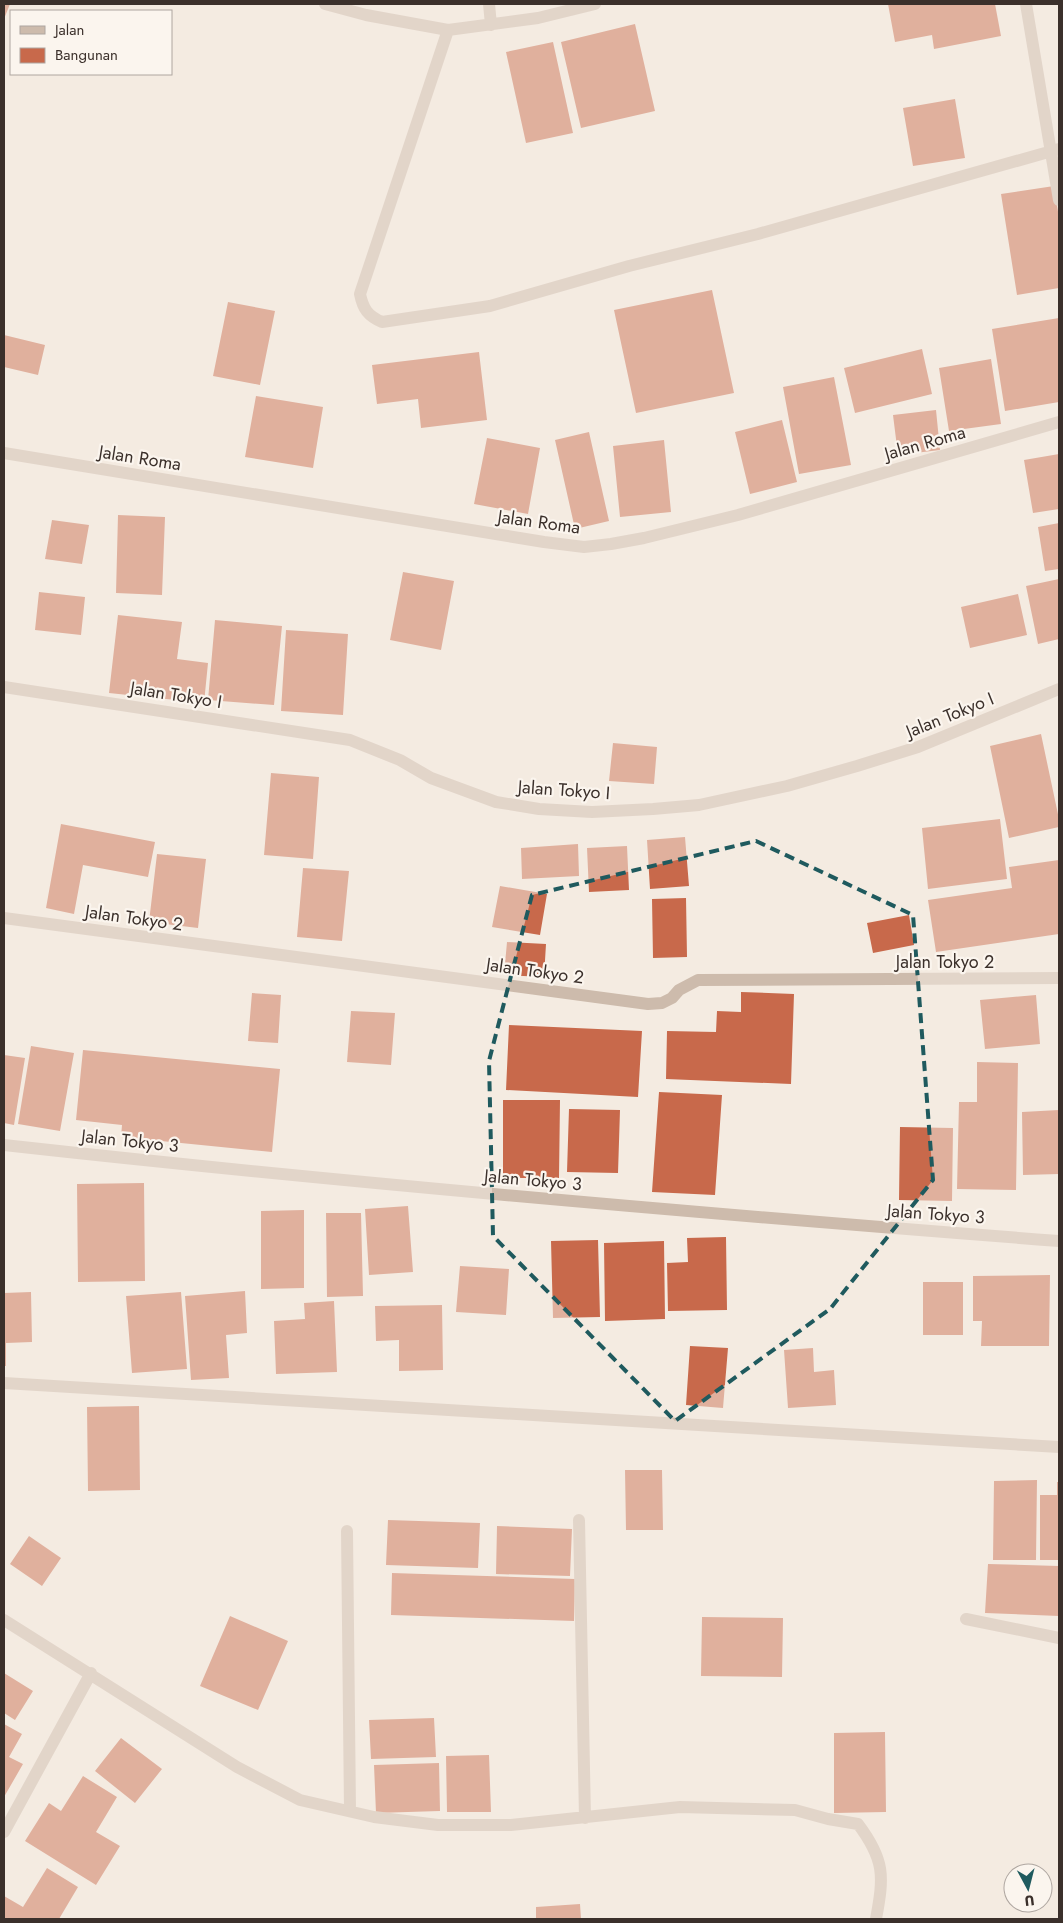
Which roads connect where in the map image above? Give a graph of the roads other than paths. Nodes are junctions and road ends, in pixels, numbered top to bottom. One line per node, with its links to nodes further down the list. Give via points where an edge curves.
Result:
1 (326, 4): 6 (street)
2 (489, 4): 5 (street)
3 (595, 4): 5 (street)
4 (1026, 4): 7 (street)
5 (491, 25): 6 (street)
6 (448, 30): 7 (street, via 360,294 363,307 371,318 382,322 490,306)
7 (1056, 150): 8 (street)
8 (1059, 200)
9 (1059, 422): 10 (street, Jalan Roma, via 738,515 644,538 584,546)
10 (4, 453)
11 (4, 686): 12 (street, Jalan Tokyo I, via 350,740 400,760 431,778 496,802 539,810 592,812 699,805 787,786 918,747)
12 (1059, 690)
13 (4, 918): 14 (street, Jalan Tokyo 2, via 648,1004 662,1003 698,980)
14 (1059, 978)
15 (4, 1145): 16 (street, Jalan Tokyo 3, via 706,1214)
16 (1059, 1241)
17 (4, 1383): 18 (street)
18 (1059, 1447)
19 (579, 1520): 26 (street)
20 (347, 1531): 25 (street)
21 (4, 1620): 24 (street)
22 (966, 1620): 23 (street)
23 (1059, 1638)
24 (91, 1673): 25 (street, via 244,1771 300,1800); 27 (street)
25 (350, 1811): 26 (street, via 438,1825 511,1825)
26 (585, 1818): 28 (street, via 680,1807 795,1810 858,1824 880,1860 881,1885)
27 (4, 1832)
28 (876, 1919)

